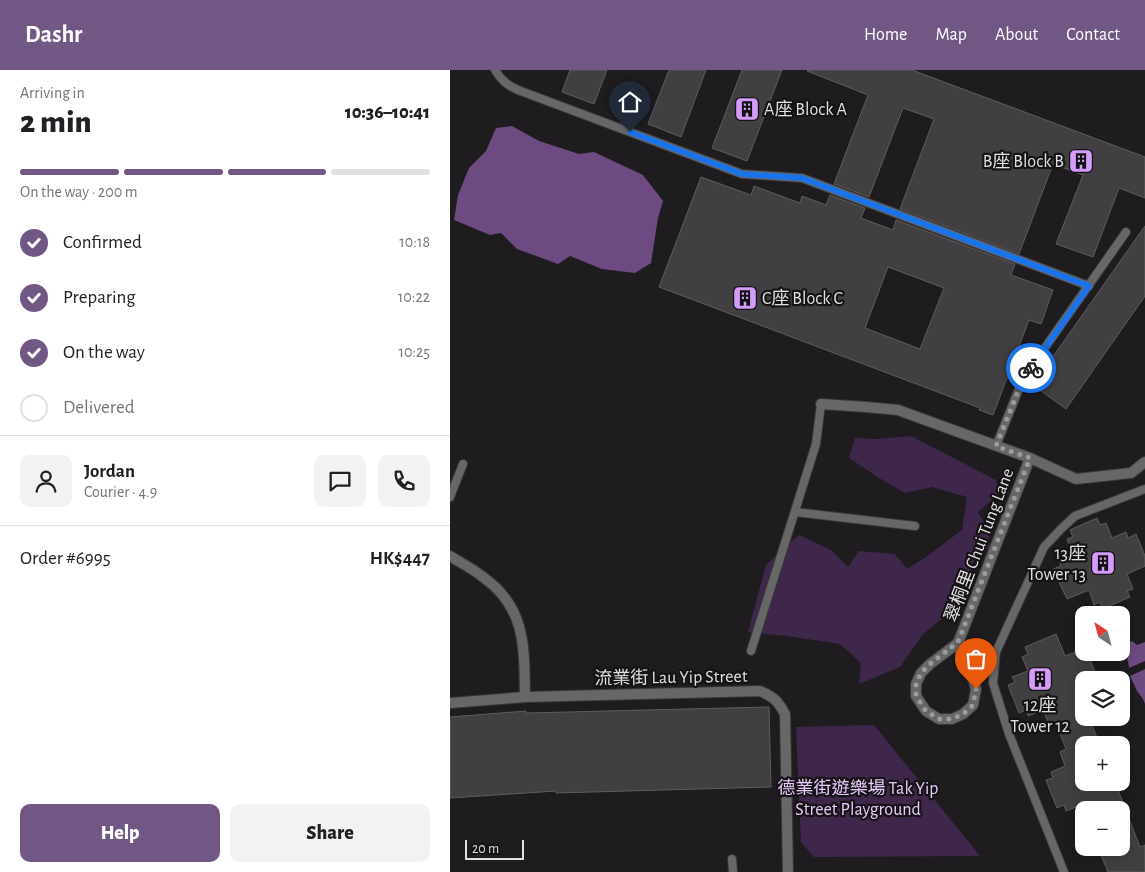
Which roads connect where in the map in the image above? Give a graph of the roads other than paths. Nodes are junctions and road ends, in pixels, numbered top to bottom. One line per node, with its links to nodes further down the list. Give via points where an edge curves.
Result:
1 (495, 70): 3 (lane, via 509,86 518,90 742,174 802,178)
2 (1126, 232): 3 (lane)
3 (1089, 286): 5 (lane, via 1023,379)
4 (821, 404): 5 (street, via 898,410); 11 (lane, via 816,444)
5 (996, 446): 6 (street)
6 (1030, 458): 7 (street, via 1076,480 1131,472); 14 (street, 翠桐里 Chui Tung Lane)
7 (1145, 462)
8 (463, 464): 10 (lane)
9 (1145, 489): 21 (lane, via 1075,516 1044,547 996,652 993,683 1009,734)
10 (450, 497)
11 (795, 512): 12 (lane); 15 (lane)
12 (915, 526)
13 (450, 556): 16 (street, via 494,586 517,618 523,642)
14 (958, 642): 14 (street, 翠桐里 Chui Tung Lane, via 976,689 973,705 952,719 939,719 926,711 916,696 916,684 921,673)
15 (751, 651)
16 (524, 697): 17 (street, 流業街 Lau Yip Street); 20 (street, 流業街 Lau Yip Street, via 760,691 770,695 785,714)
17 (450, 703)
18 (732, 859): 19 (lane)
19 (733, 872)
20 (788, 872)
21 (1064, 872)

